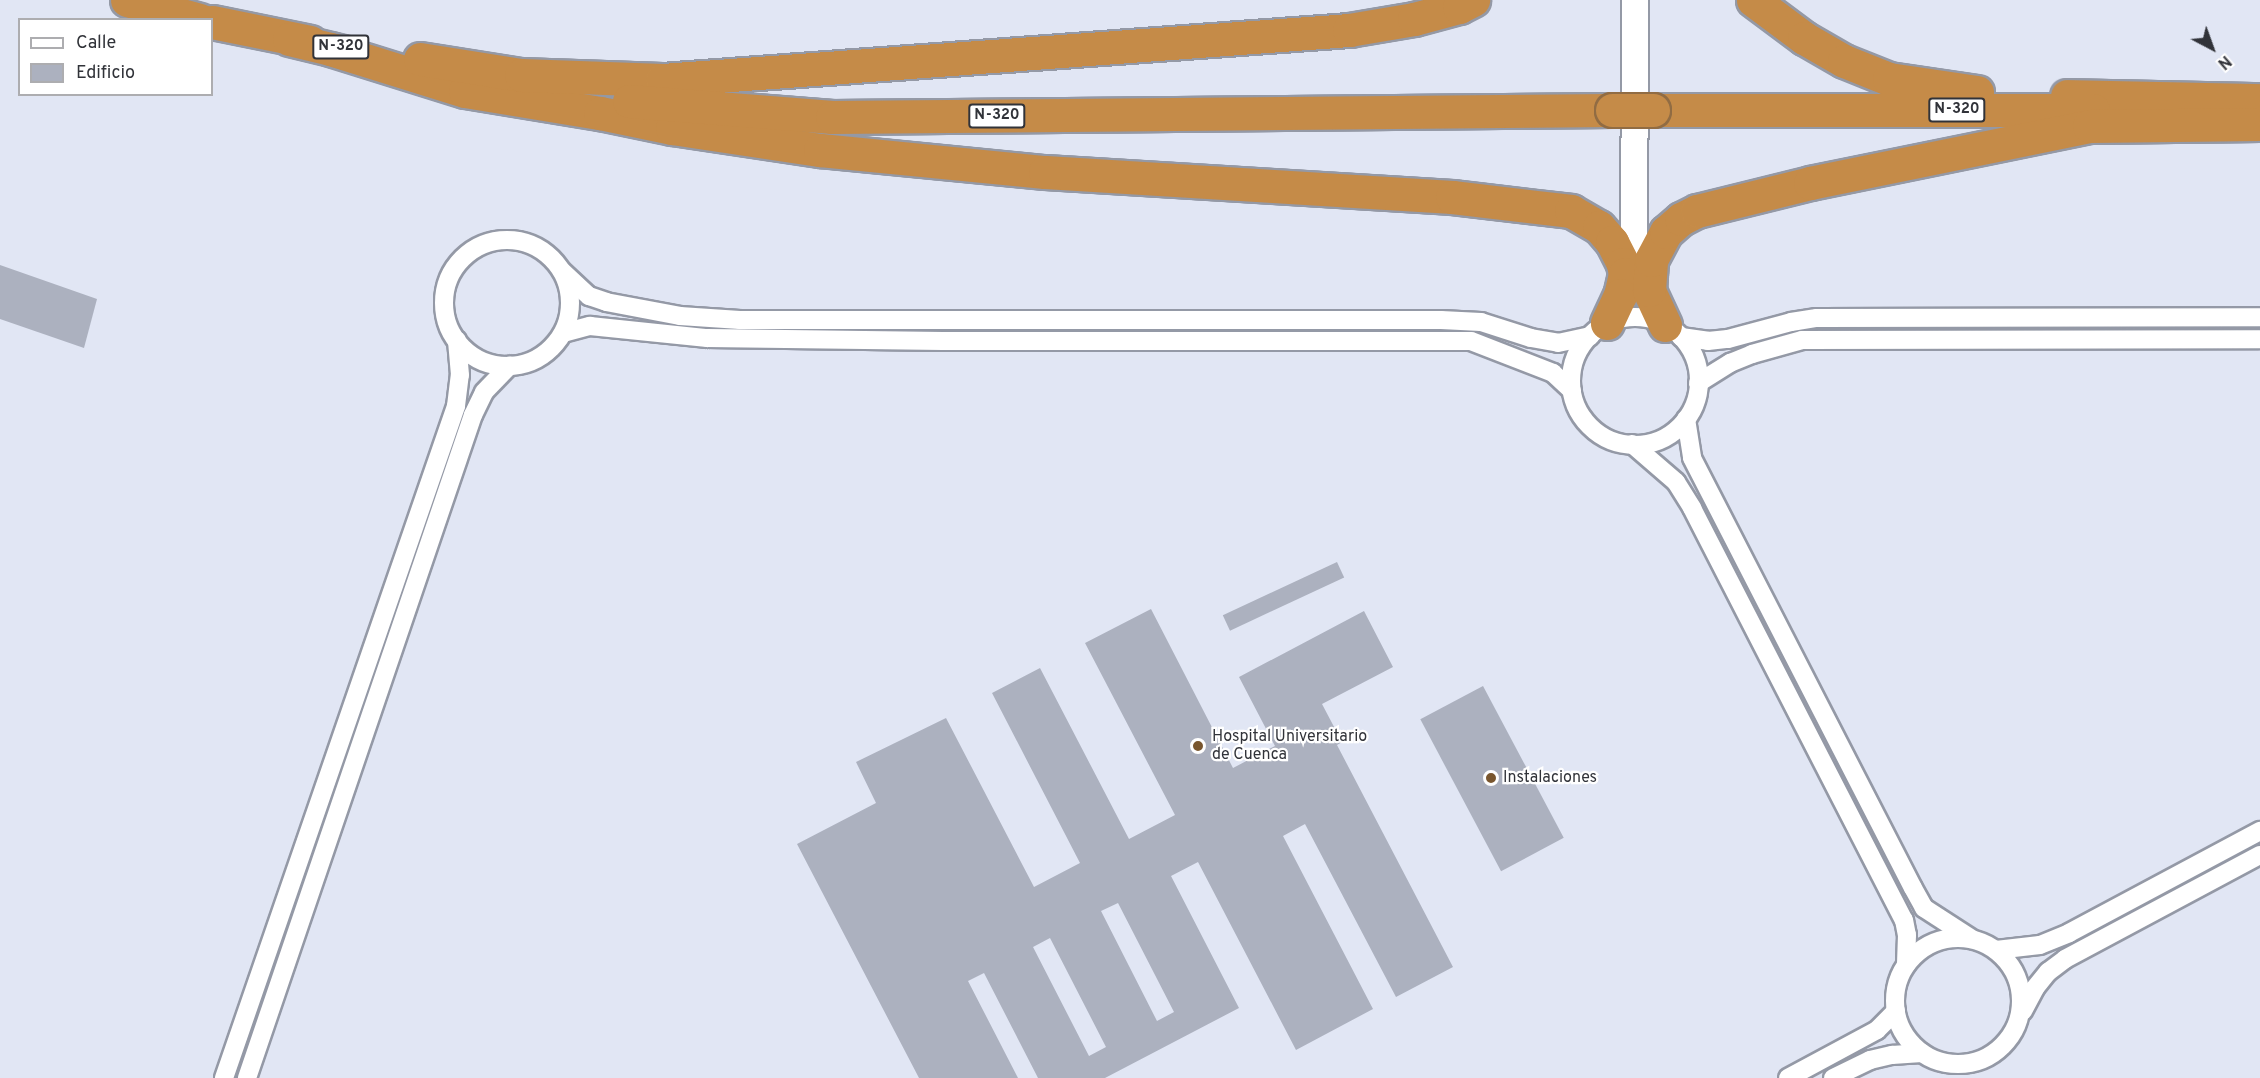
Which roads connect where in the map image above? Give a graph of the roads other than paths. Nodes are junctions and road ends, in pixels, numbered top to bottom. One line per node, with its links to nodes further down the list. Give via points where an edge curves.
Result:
1 (127, 0): 5 (highway)
2 (1473, 0): 9 (highway, via 1414,19 1349,30 662,80 521,75)
3 (1635, 0): 14 (street)
4 (1753, 0): 10 (highway, via 1804,38 1889,80 1961,91)
5 (193, 18)
6 (213, 22): 7 (highway, N-320)
7 (289, 39): 8 (highway, N-320); 9 (highway, N-320)
8 (330, 49): 9 (highway, N-320); 11 (highway, N-320, bridge, via 446,78 630,101 832,117 1612,110)
9 (394, 62): 16 (highway, via 465,90 820,150 1045,172 1452,197 1571,211 1599,227 1623,264 1620,295)
10 (2260, 100)
11 (2260, 112)
12 (2260, 124): 17 (highway, via 2089,126 1821,181 1697,211 1666,232 1652,260 1649,290)
13 (562, 272): 16 (street, via 589,296 606,302 668,314 730,319 1441,320 1481,322 1558,343); 18 (street, via 571,302); 20 (street, via 544,251 520,241 493,241 469,252 457,265 446,290 446,316)
14 (1635, 274): 16 (street); 17 (street, via 1638,292)
15 (2260, 317): 17 (street, via 1817,318 1708,341)
16 (1607, 325): 17 (street); 23 (street, via 1578,352 1573,364)
17 (1666, 327): 22 (street, via 1695,358)
18 (563, 333): 21 (street, via 541,356); 23 (street, via 590,326 742,339 1470,340 1553,373)
19 (2260, 339): 22 (street, via 1802,340 1730,363)
20 (457, 340): 21 (street, via 480,360); 34 (street, via 460,375 456,406)
21 (510, 366): 35 (street, via 484,393 473,415)
22 (1698, 384): 24 (street)
23 (1572, 392): 25 (street, via 1583,418 1596,432 1613,441)
24 (1686, 419): 25 (street, via 1658,440); 28 (street, via 1692,458 1924,909)
25 (1632, 444): 30 (street, via 1676,482 1692,507 1904,920)
26 (2260, 831): 29 (street, via 2068,933 2040,945)
27 (2260, 855): 32 (street, via 2065,959 2035,988)
28 (1972, 939): 29 (street); 30 (street, via 1947,939 1932,944)
29 (1996, 950): 32 (street, via 2013,968 2020,984)
30 (1906, 965): 31 (street, via 1898,983)
31 (1896, 1011): 33 (street, via 1904,1035); 36 (street, via 1877,1030)
32 (2020, 1018): 33 (street, via 2004,1045 1978,1061 1952,1065)
33 (1922, 1053): 37 (street, via 1870,1060)
34 (224, 1078)
35 (247, 1078)
36 (1788, 1078)
37 (1833, 1078)

